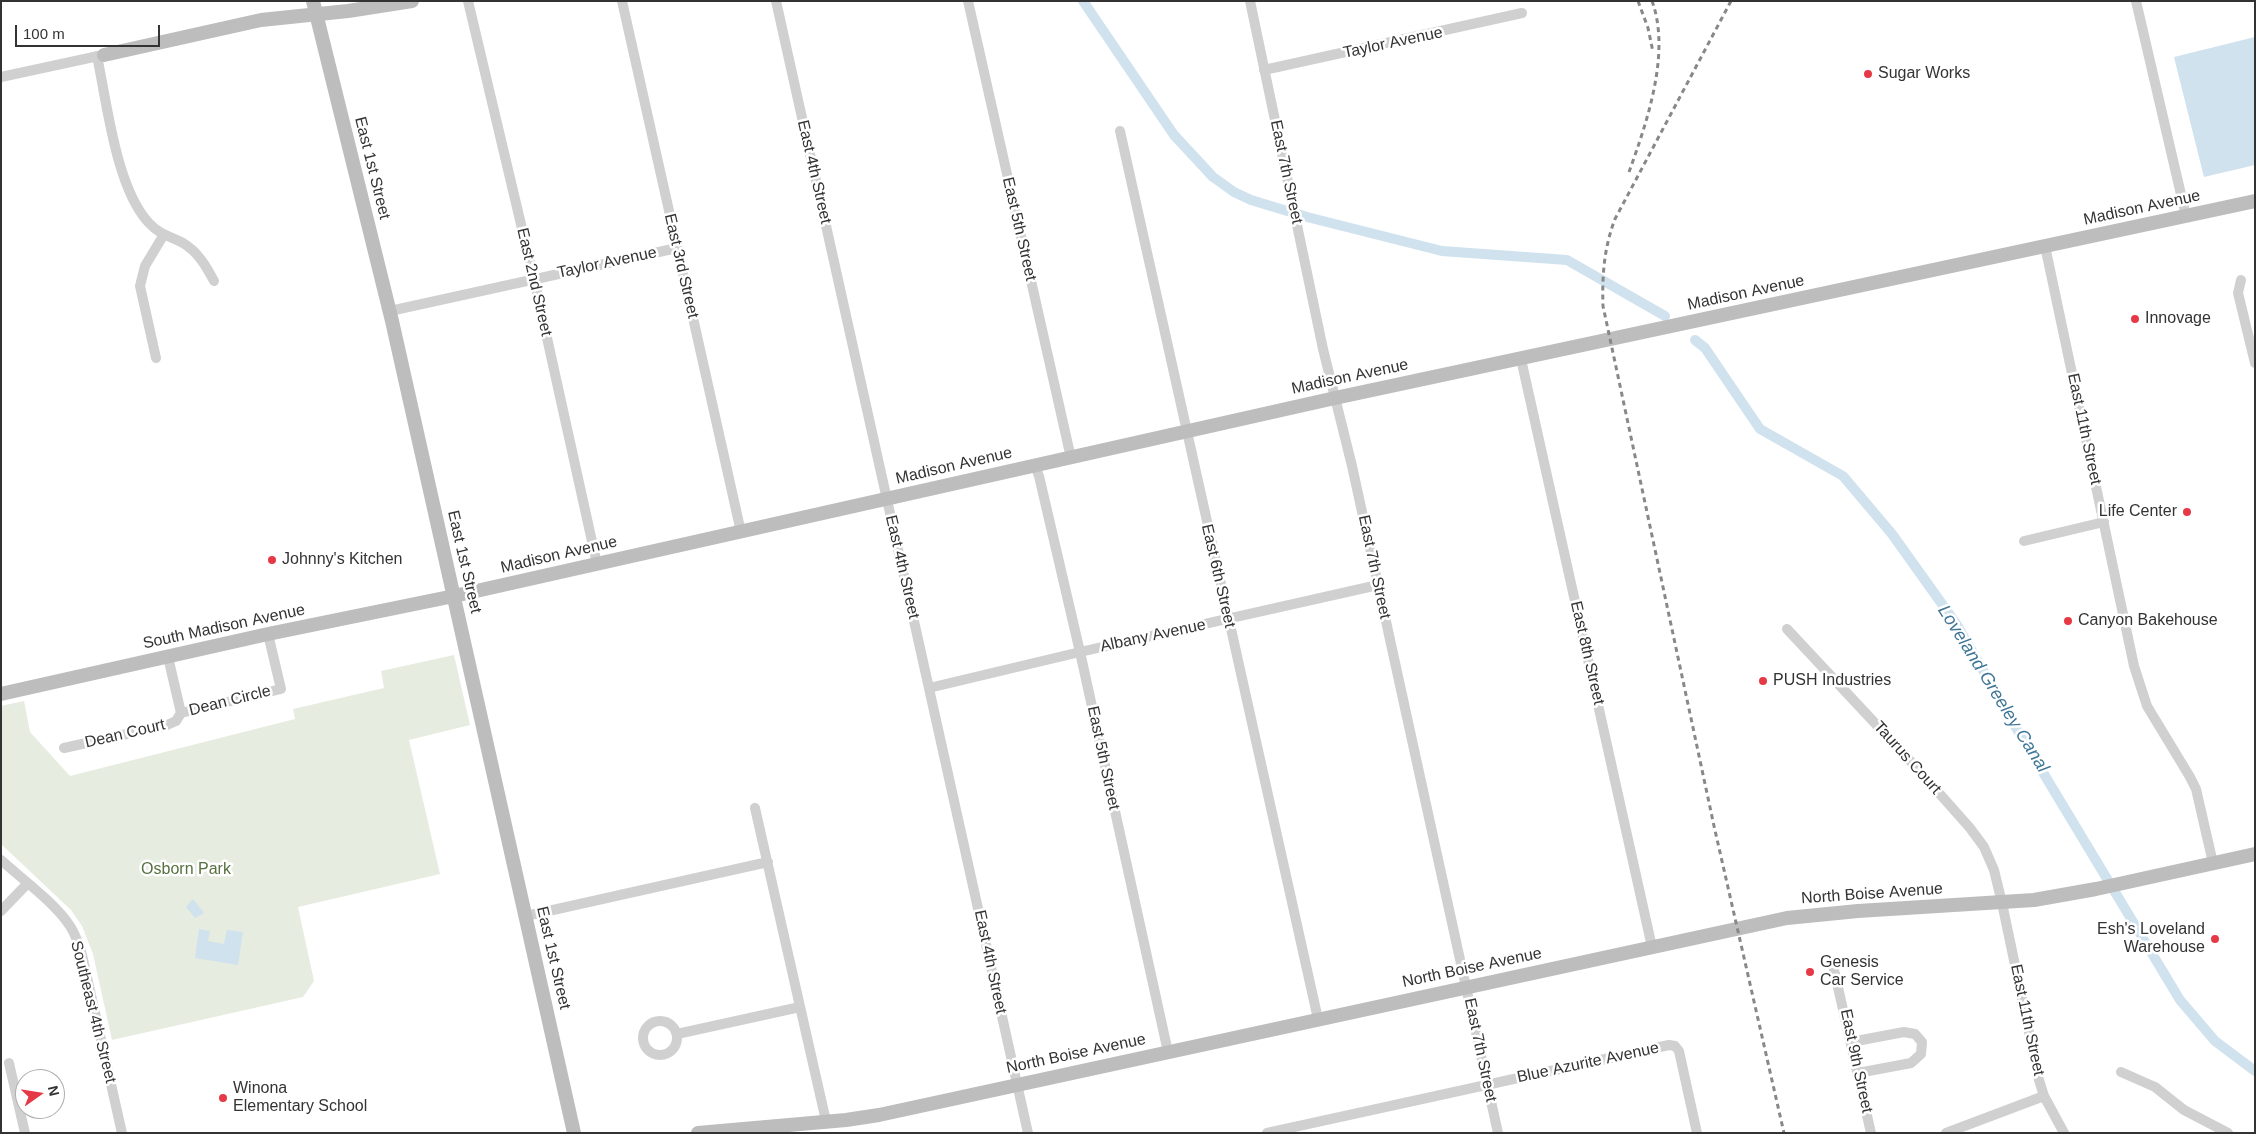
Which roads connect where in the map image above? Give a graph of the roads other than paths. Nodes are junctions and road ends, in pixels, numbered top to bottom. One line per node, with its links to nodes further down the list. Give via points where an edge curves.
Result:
1 (412, 1): 8 (main road)
2 (468, 1): 19 (street, East 2nd Street)
3 (622, 1): 18 (street, East 3rd Street)
4 (776, 1): 30 (street, East 4th Street)
5 (968, 1): 28 (street, East 5th Street)
6 (1250, 1): 11 (street, East 7th Street)
7 (2136, 1): 15 (street)
8 (315, 8): 10 (main road); 22 (main road, East 1st Street)
9 (1522, 14): 11 (street, Taylor Avenue)
10 (101, 56): 12 (street); 16 (street, via 117,149 128,189 141,214)
11 (1264, 70): 26 (street, East 7th Street)
12 (1, 77)
13 (1120, 131): 27 (street, East 6th Street)
14 (2255, 201): 15 (main road, Madison Avenue)
15 (2186, 216): 17 (main road, Madison Avenue)
16 (163, 236): 21 (street, via 194,252); 23 (street, via 150,255 141,281)
17 (2045, 246): 24 (main road, Madison Avenue); 31 (street, East 11th Street)
18 (677, 248): 19 (street, Taylor Avenue); 32 (street, East 3rd Street)
19 (534, 279): 22 (street, Taylor Avenue); 34 (street, East 2nd Street)
20 (2241, 280): 25 (street, via 2238,293)
21 (214, 281)
22 (390, 312): 36 (main road, East 1st Street)
23 (156, 358)
24 (1521, 359): 26 (main road, Madison Avenue); 55 (street, East 8th Street)
25 (2255, 363)
26 (1335, 398): 27 (main road, Madison Avenue); 35 (street, East 7th Street)
27 (1186, 432): 28 (main road, Madison Avenue); 37 (street, East 6th Street)
28 (1071, 458): 29 (main road, Madison Avenue)
29 (1035, 466): 30 (main road, Madison Avenue); 40 (street, East 5th Street)
30 (887, 499): 32 (main road, Madison Avenue); 42 (street, East 4th Street)
31 (2104, 522): 33 (street); 50 (street, East 11th Street, via 2143,697 2196,789)
32 (741, 532): 34 (main road, Madison Avenue)
33 (2024, 541)
34 (597, 564): 36 (main road, Madison Avenue)
35 (1378, 585): 37 (street, Albany Avenue); 57 (street, East 7th Street)
36 (454, 596): 39 (main road, South Madison Avenue); 54 (main road, East 1st Street)
37 (1228, 619): 40 (street, Albany Avenue); 59 (street, East 6th Street)
38 (1787, 629): 52 (street, Taurus Court, via 1970,828 1984,847 1994,870)
39 (268, 634): 41 (main road, South Madison Avenue); 44 (street, Dean Circle, via 281,689)
40 (1080, 652): 42 (street, Albany Avenue); 62 (street, East 5th Street)
41 (168, 657): 43 (main road, South Madison Avenue); 44 (street, Dean Circle)
42 (929, 688): 66 (street, East 4th Street)
43 (1, 694)
44 (181, 713): 45 (street, Dean Court, via 176,721 167,725)
45 (64, 748)
46 (756, 808): 49 (street)
47 (2255, 854): 50 (main road, North Boise Avenue)
48 (1, 860): 51 (street, Southeast 4th Street)
49 (768, 862): 54 (street); 58 (street)
50 (2213, 863): 52 (main road, North Boise Avenue, via 2096,889)
51 (27, 884): 53 (street); 71 (street, Southeast 4th Street, via 64,919 75,935)
52 (2002, 903): 55 (main road, North Boise Avenue, via 1795,917); 68 (street, East 11th Street)
53 (1, 911)
54 (526, 916): 72 (main road, East 1st Street)
55 (1652, 947): 57 (main road, North Boise Avenue)
56 (1832, 961): 61 (street, East 9th Street)
57 (1466, 987): 59 (main road, North Boise Avenue); 67 (street, East 7th Street)
58 (800, 1007): 60 (street); 69 (street)
59 (1318, 1019): 62 (main road, North Boise Avenue)
60 (677, 1034)
61 (1851, 1042): 65 (street, East 9th Street); 65 (street, via 1904,1032 1915,1034 1922,1042 1921,1054 1911,1063)
62 (1168, 1052): 66 (main road, North Boise Avenue)
63 (9, 1063): 70 (street)
64 (2121, 1072): 81 (street, via 2155,1086 2184,1110)
65 (1858, 1073): 78 (street, East 9th Street)
66 (1017, 1085): 69 (main road, North Boise Avenue, via 880,1115); 74 (street, East 4th Street)
67 (1487, 1085): 75 (street, Blue Azurite Avenue); 76 (street, East 7th Street); 77 (street, Blue Azurite Avenue, via 1675,1046 1679,1051)
68 (2044, 1096): 79 (street); 80 (street, East 11th Street)
69 (826, 1121): 73 (main road, North Boise Avenue)
70 (25, 1133)
71 (122, 1133)
72 (574, 1133)
73 (698, 1133)
74 (1028, 1133)
75 (1267, 1133)
76 (1498, 1133)
77 (1697, 1133)
78 (1871, 1133)
79 (1946, 1133)
80 (2064, 1133)
81 (2228, 1133)

